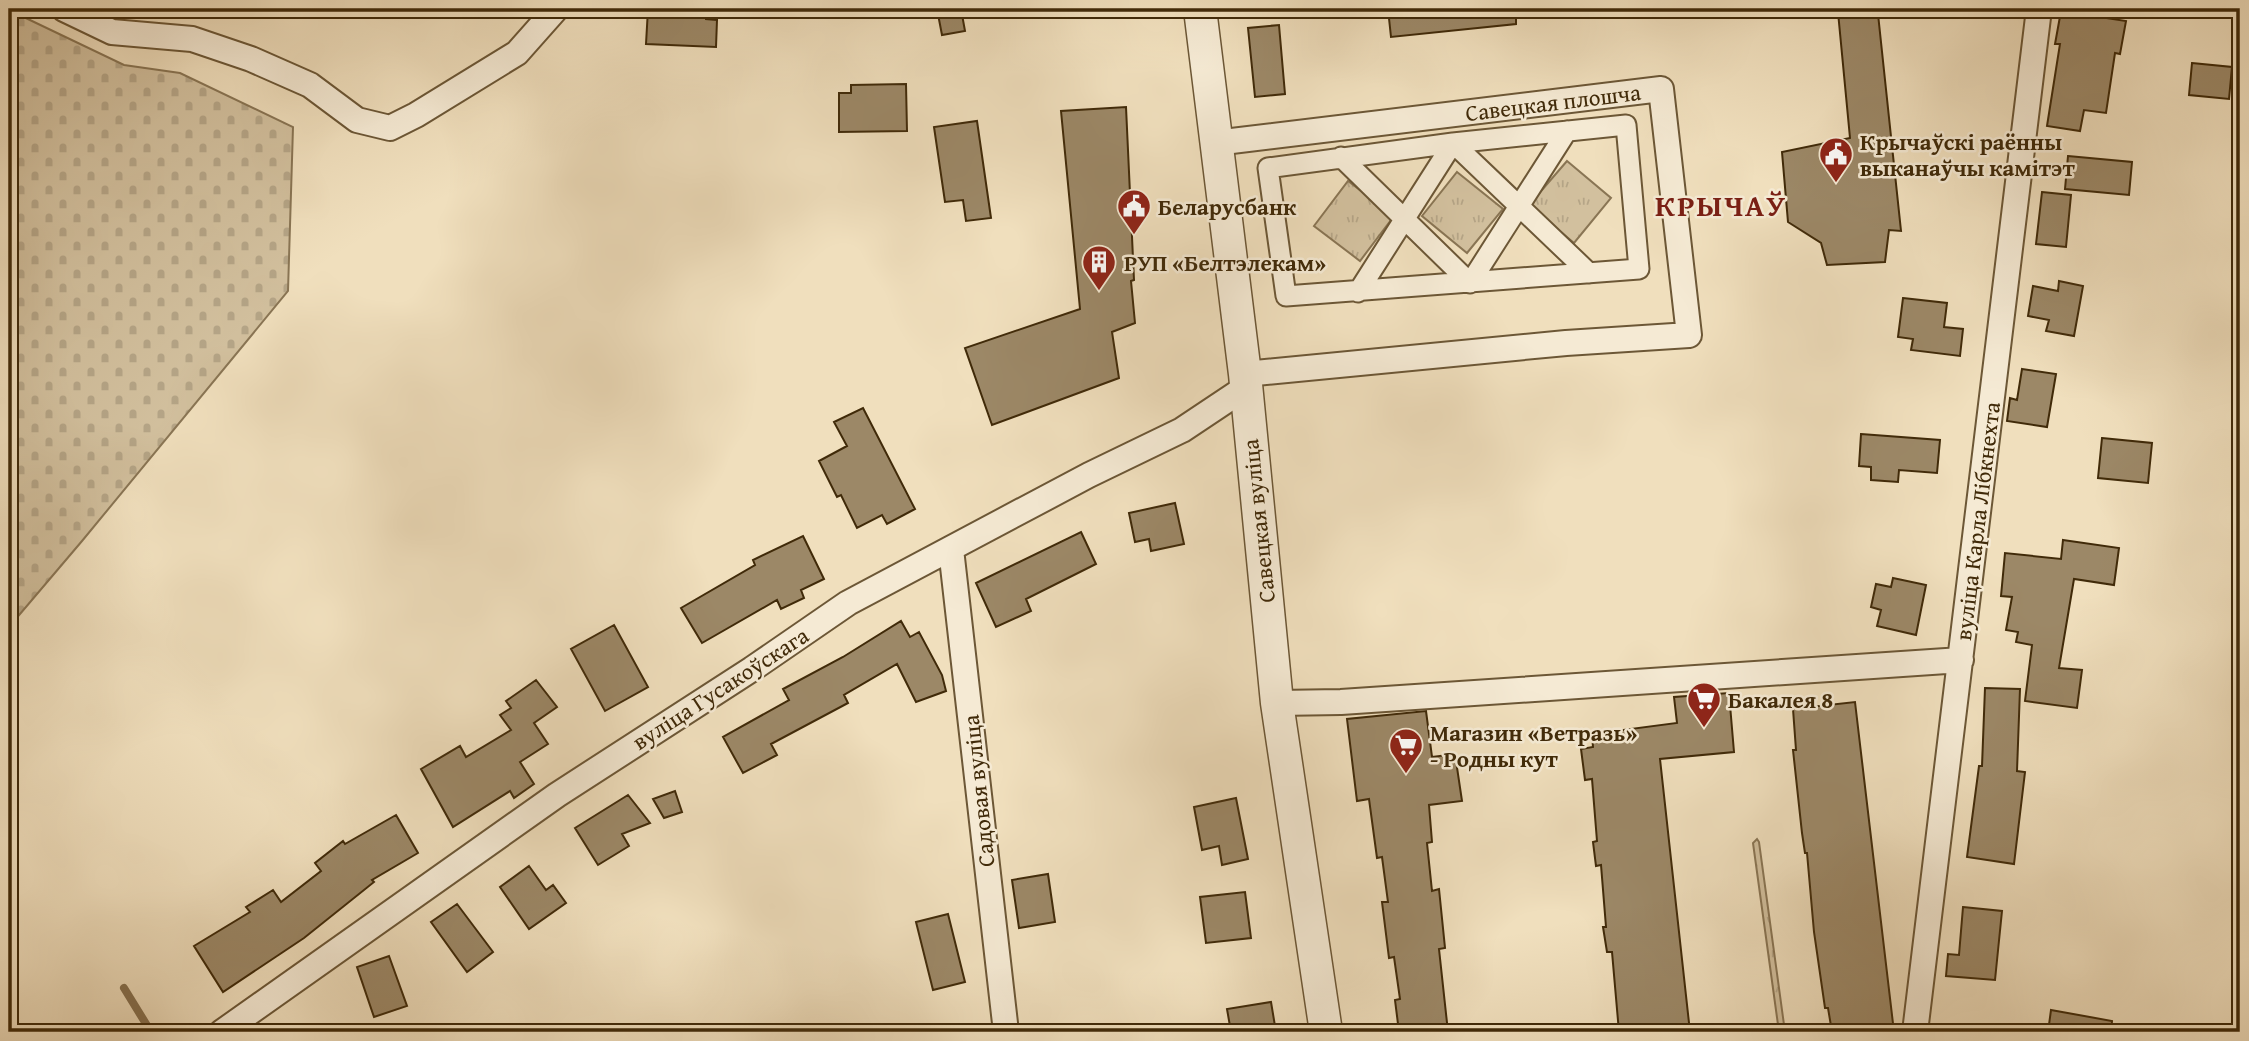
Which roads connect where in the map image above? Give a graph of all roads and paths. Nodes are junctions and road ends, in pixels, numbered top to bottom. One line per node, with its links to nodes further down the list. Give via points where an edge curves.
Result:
1 (64, 9): 2 (street, via 112,32 192,39 251,59 310,85 357,120 390,128 517,53)
2 (556, 9)
3 (1200, 9): 6 (street, Савецкая вуліца)
4 (2039, 9): 16 (street, вуліца Карла Лібкнехта)
5 (1567, 131): 7 (street); 9 (street); 11 (street, via 1626,125 1639,269)
6 (1215, 143): 14 (street, Савецкая вуліца); 14 (street, Савецкая плошча, via 1661,89 1689,335 1566,343)
7 (1453, 143): 8 (street); 9 (street); 10 (street)
8 (1341, 158): 10 (street); 13 (street, via 1268,168 1286,296)
9 (1519, 206): 11 (street); 12 (street)
10 (1405, 219): 12 (street); 13 (street)
11 (1589, 273): 12 (street)
12 (1470, 283): 13 (street)
13 (1358, 292)
14 (1245, 381): 15 (street, вуліца Гусакоўскага, via 1182,430); 17 (street, Савецкая вуліца)
15 (951, 549): 18 (street, Садовая вуліца); 19 (street, вуліца Гусакоўскага, via 848,603 557,794)
16 (1961, 660): 17 (street); 21 (street, вуліца Карла Лібкнехта)
17 (1277, 703): 20 (street, Савецкая вуліца)
18 (998, 1029)
19 (222, 1032)
20 (1326, 1032)
21 (1915, 1032)

